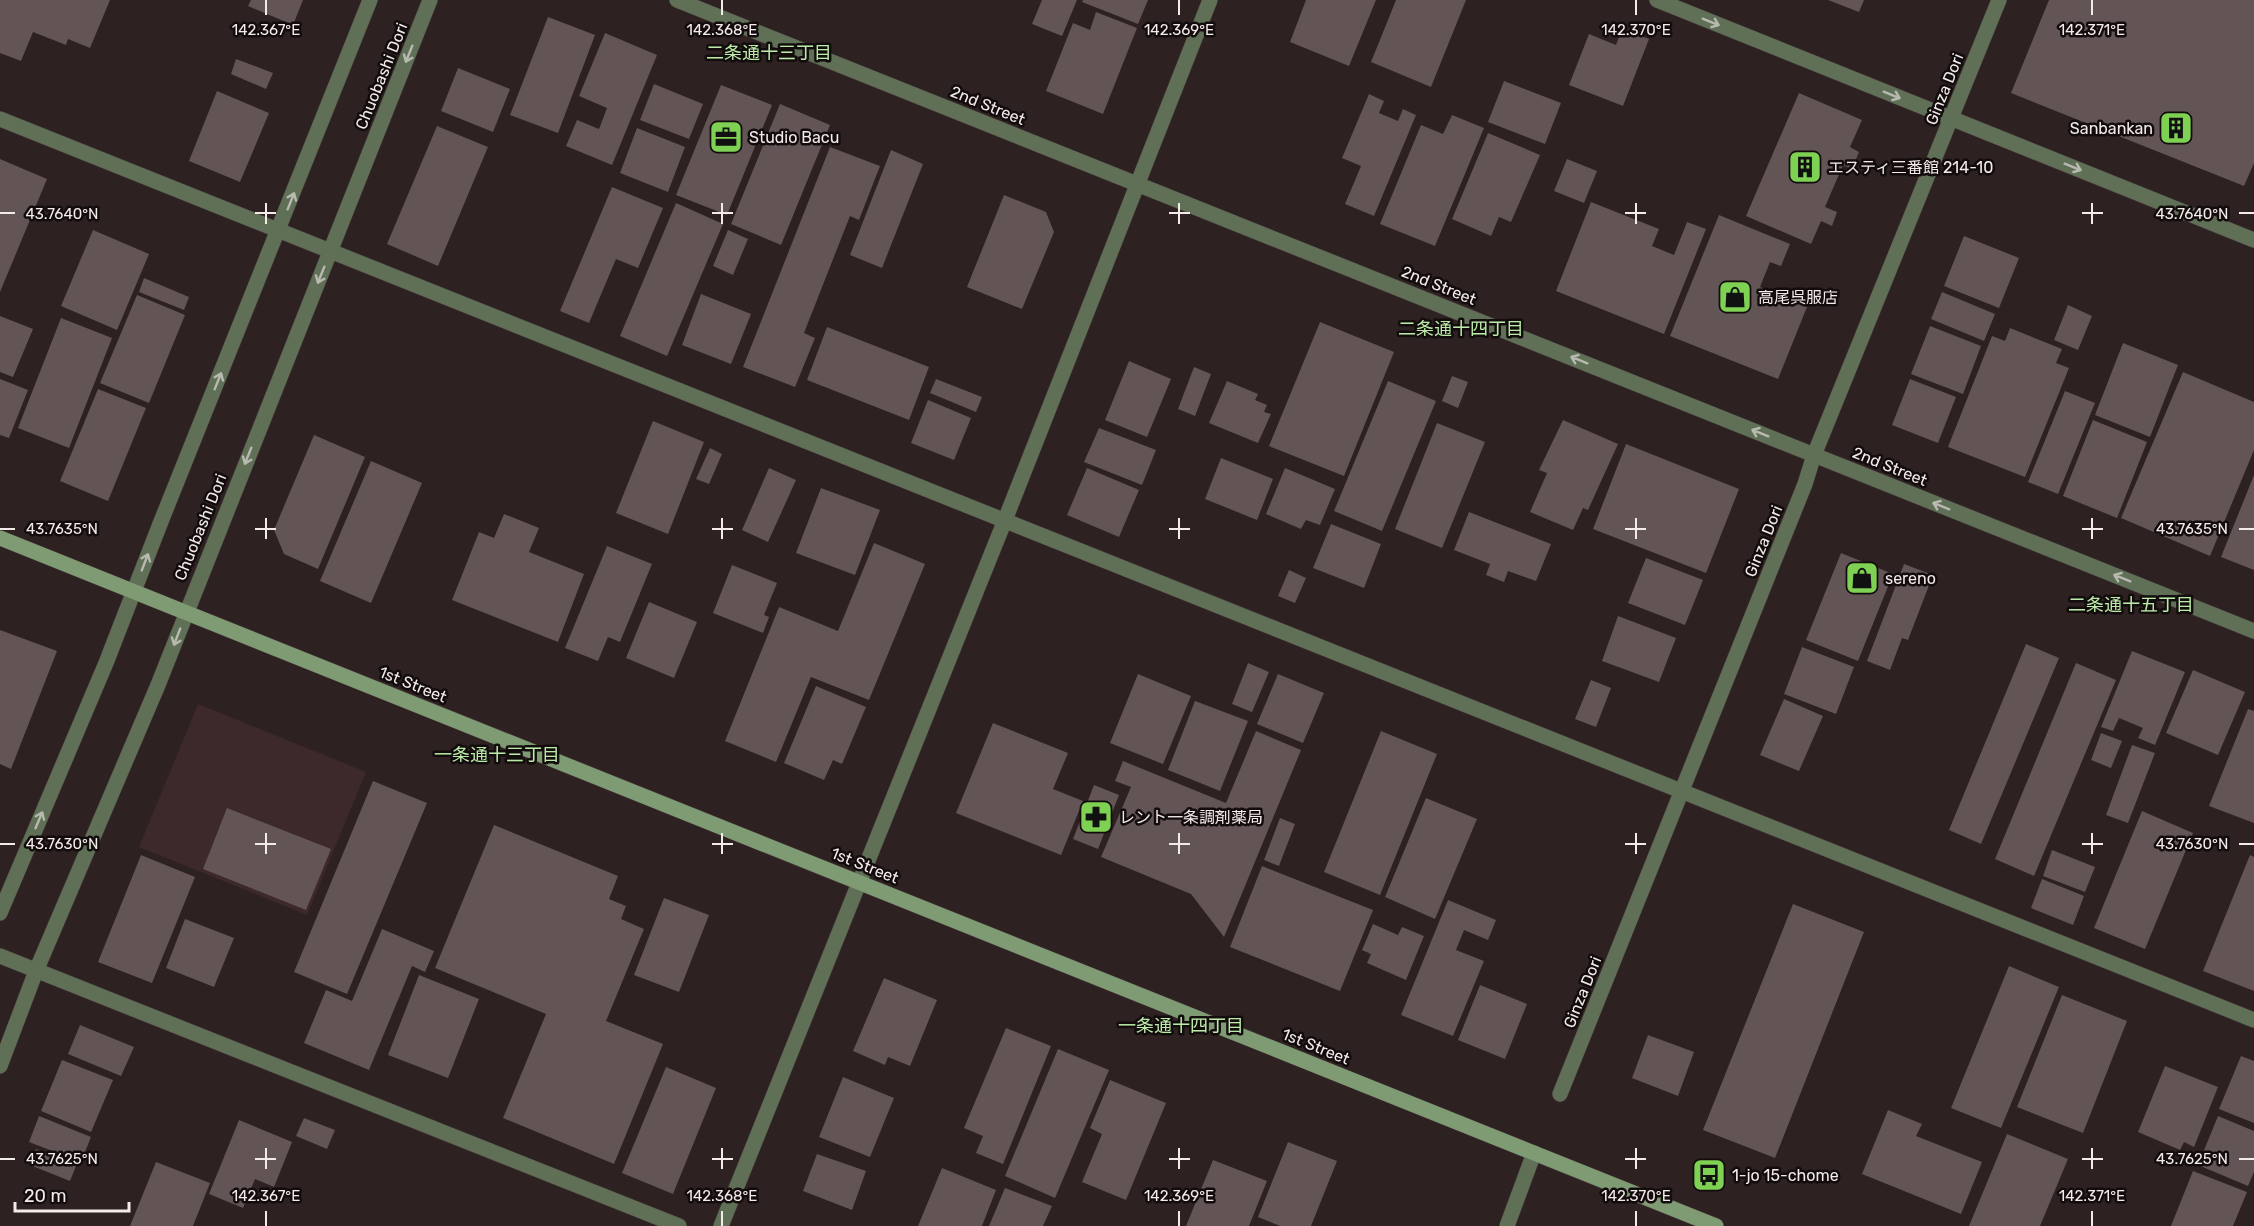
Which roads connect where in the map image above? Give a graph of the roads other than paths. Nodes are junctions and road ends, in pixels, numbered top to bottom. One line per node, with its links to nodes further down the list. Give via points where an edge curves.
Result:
1 (370, 0): 10 (street, one-way to 1)
2 (430, 0): 12 (street, Chuobashi Dori, one-way to 12)
3 (677, 0): 9 (street, 2nd Street)
4 (1210, 0): 9 (street)
5 (1657, 0): 8 (street, one-way to 8)
6 (1999, 0): 8 (street, Ginza Dori)
7 (0, 118): 10 (street)
8 (1951, 119): 11 (street, one-way to 11); 13 (street, Ginza Dori)
9 (1137, 184): 13 (street, 2nd Street, one-way to 9); 14 (street)
10 (279, 230): 12 (street); 16 (street, one-way to 10)
11 (2254, 240)
12 (331, 251): 14 (street); 17 (street, Chuobashi Dori, one-way to 17)
13 (1814, 455): 18 (street, 2nd Street, one-way to 13); 19 (street, Ginza Dori)
14 (1005, 520): 19 (street); 20 (street)
15 (0, 538): 16 (main road, 1st Street)
16 (134, 592): 17 (main road, 1st Street); 21 (street, one-way to 16)
17 (186, 612): 20 (main road, 1st Street); 23 (street, Chuobashi Dori, one-way to 23)
18 (2254, 631)
19 (1683, 791): 24 (street); 26 (street, Ginza Dori)
20 (858, 882): 27 (main road, 1st Street); 29 (street)
21 (0, 913)
22 (0, 956): 23 (street)
23 (36, 971): 25 (street, Chuobashi Dori); 28 (street)
24 (2254, 1020)
25 (0, 1066)
26 (1560, 1094)
27 (1534, 1153): 30 (street); 31 (main road, 1st Street)
28 (679, 1226)
29 (721, 1226)
30 (1507, 1226)
31 (1716, 1226)

